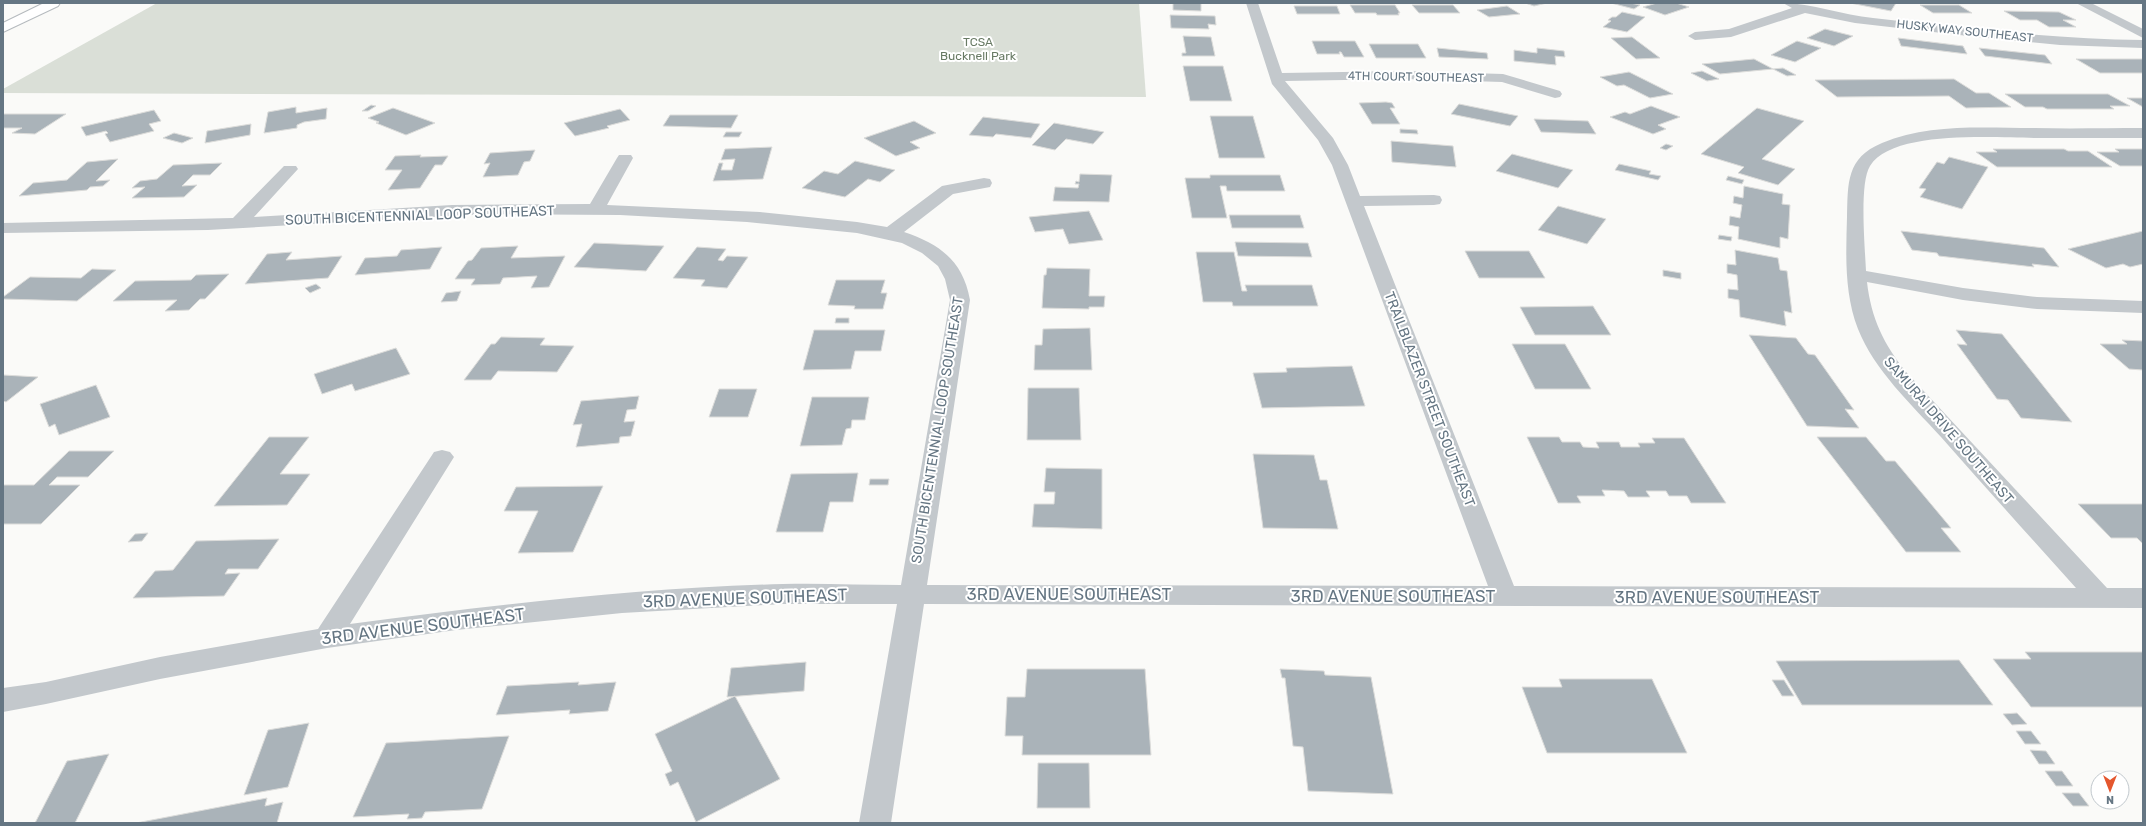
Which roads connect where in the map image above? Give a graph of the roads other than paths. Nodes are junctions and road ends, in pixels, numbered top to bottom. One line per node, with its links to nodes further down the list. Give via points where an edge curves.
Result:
1 (54, 3): 6 (main road)
2 (1252, 3): 10 (street, TRAILBLAZER STREET SOUTHEAST)
3 (1789, 3): 5 (street, HUSKY WAY SOUTHEAST)
4 (2082, 3): 7 (street)
5 (1803, 9): 8 (street, via 1731,33); 9 (street, HUSKY WAY SOUTHEAST, via 1856,19 2011,37)
6 (3, 28)
7 (2143, 34)
8 (1695, 36)
9 (2143, 44)
10 (1276, 77): 11 (street, 4TH COURT SOUTHEAST, via 1404,75 1503,78); 17 (street, TRAILBLAZER STREET SOUTHEAST, via 1289,97 1325,138 1340,165)
11 (1555, 94)
12 (2143, 133): 22 (street, SAMURAI DRIVE SOUTHEAST, via 1955,134 1904,141 1879,150 1863,163 1856,182)
13 (625, 158): 18 (street)
14 (290, 169): 19 (street)
15 (984, 183): 21 (street, via 948,190)
16 (1434, 200): 17 (street)
17 (1354, 201): 26 (street, TRAILBLAZER STREET SOUTHEAST)
18 (596, 209): 19 (street, SOUTH BICENTENNIAL LOOP SOUTHEAST, via 451,210); 21 (street, SOUTH BICENTENNIAL LOOP SOUTHEAST, via 770,218 869,228)
19 (238, 223): 20 (street, SOUTH BICENTENNIAL LOOP SOUTHEAST)
20 (3, 228)
21 (891, 233): 25 (street, SOUTH BICENTENNIAL LOOP SOUTHEAST, via 911,240 942,259 952,271 958,285 960,300)
22 (1858, 275): 23 (street, via 1956,293 2037,303); 27 (street, SAMURAI DRIVE SOUTHEAST, via 1859,303 1868,330 1885,359)
23 (2143, 307)
24 (442, 457): 29 (street)
25 (912, 593): 26 (street, 3RD AVENUE SOUTHEAST); 29 (street, 3RD AVENUE SOUTHEAST, via 783,594 622,603 456,620); 31 (street, SOUTH BICENTENNIAL LOOP SOUTHEAST)
26 (1505, 596): 27 (street, 3RD AVENUE SOUTHEAST)
27 (2100, 598): 28 (street, 3RD AVENUE SOUTHEAST)
28 (2143, 598)
29 (327, 638): 30 (street, 3RD AVENUE SOUTHEAST)
30 (3, 700)
31 (875, 823)

